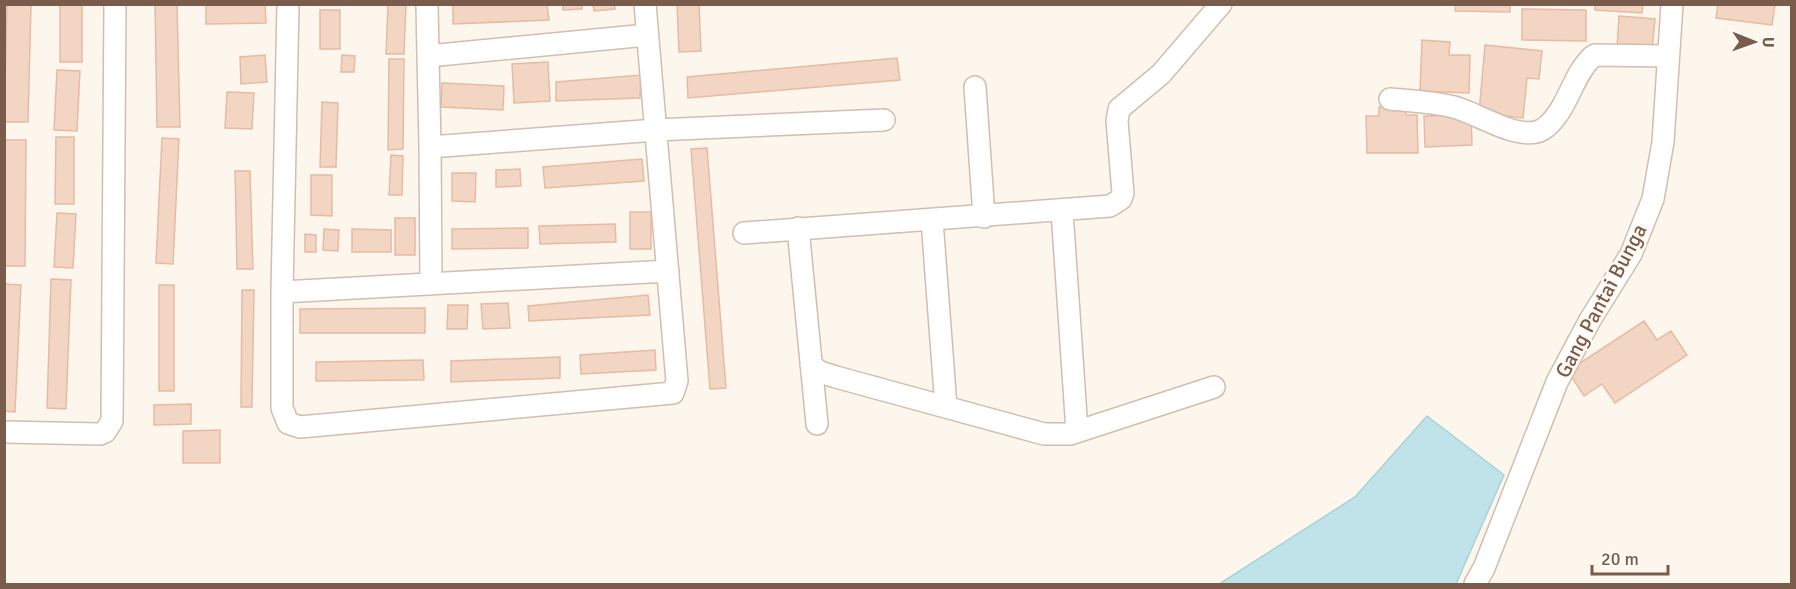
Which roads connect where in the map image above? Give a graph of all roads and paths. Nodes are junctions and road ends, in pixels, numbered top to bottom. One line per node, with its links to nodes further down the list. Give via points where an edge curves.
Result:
1 (115, 4): 28 (street, via 112,420 100,434)
2 (288, 4): 22 (street)
3 (427, 4): 8 (street)
4 (645, 4): 7 (street)
5 (1221, 4): 15 (street, via 1161,74 1119,109 1121,199 1110,206)
6 (1672, 4): 9 (street, Gang Pantai Bunga)
7 (647, 36): 8 (street); 13 (street)
8 (428, 56): 14 (street)
9 (1668, 56): 11 (street, via 1592,57 1559,112 1545,129 1530,133 1511,131 1455,107); 29 (street, Gang Pantai Bunga, via 1663,142 1653,199 1631,254 1557,382)
10 (975, 87): 16 (street)
11 (1390, 99)
12 (884, 120): 13 (street)
13 (656, 130): 14 (street); 20 (street)
14 (430, 147): 21 (street)
15 (1062, 211): 16 (street); 27 (street)
16 (984, 217): 17 (street)
17 (932, 220): 18 (street); 25 (street)
18 (798, 228): 19 (street); 23 (street)
19 (744, 233)
20 (668, 271): 21 (street); 22 (street, via 677,381 673,393 300,427 288,423 282,408)
21 (431, 284): 22 (street)
22 (282, 292)
23 (811, 365): 25 (street, via 828,375); 26 (street)
24 (1214, 387): 27 (street)
25 (946, 407): 27 (street, via 1044,434)
26 (817, 424)
27 (1077, 431)
28 (4, 432)
29 (1475, 585)

